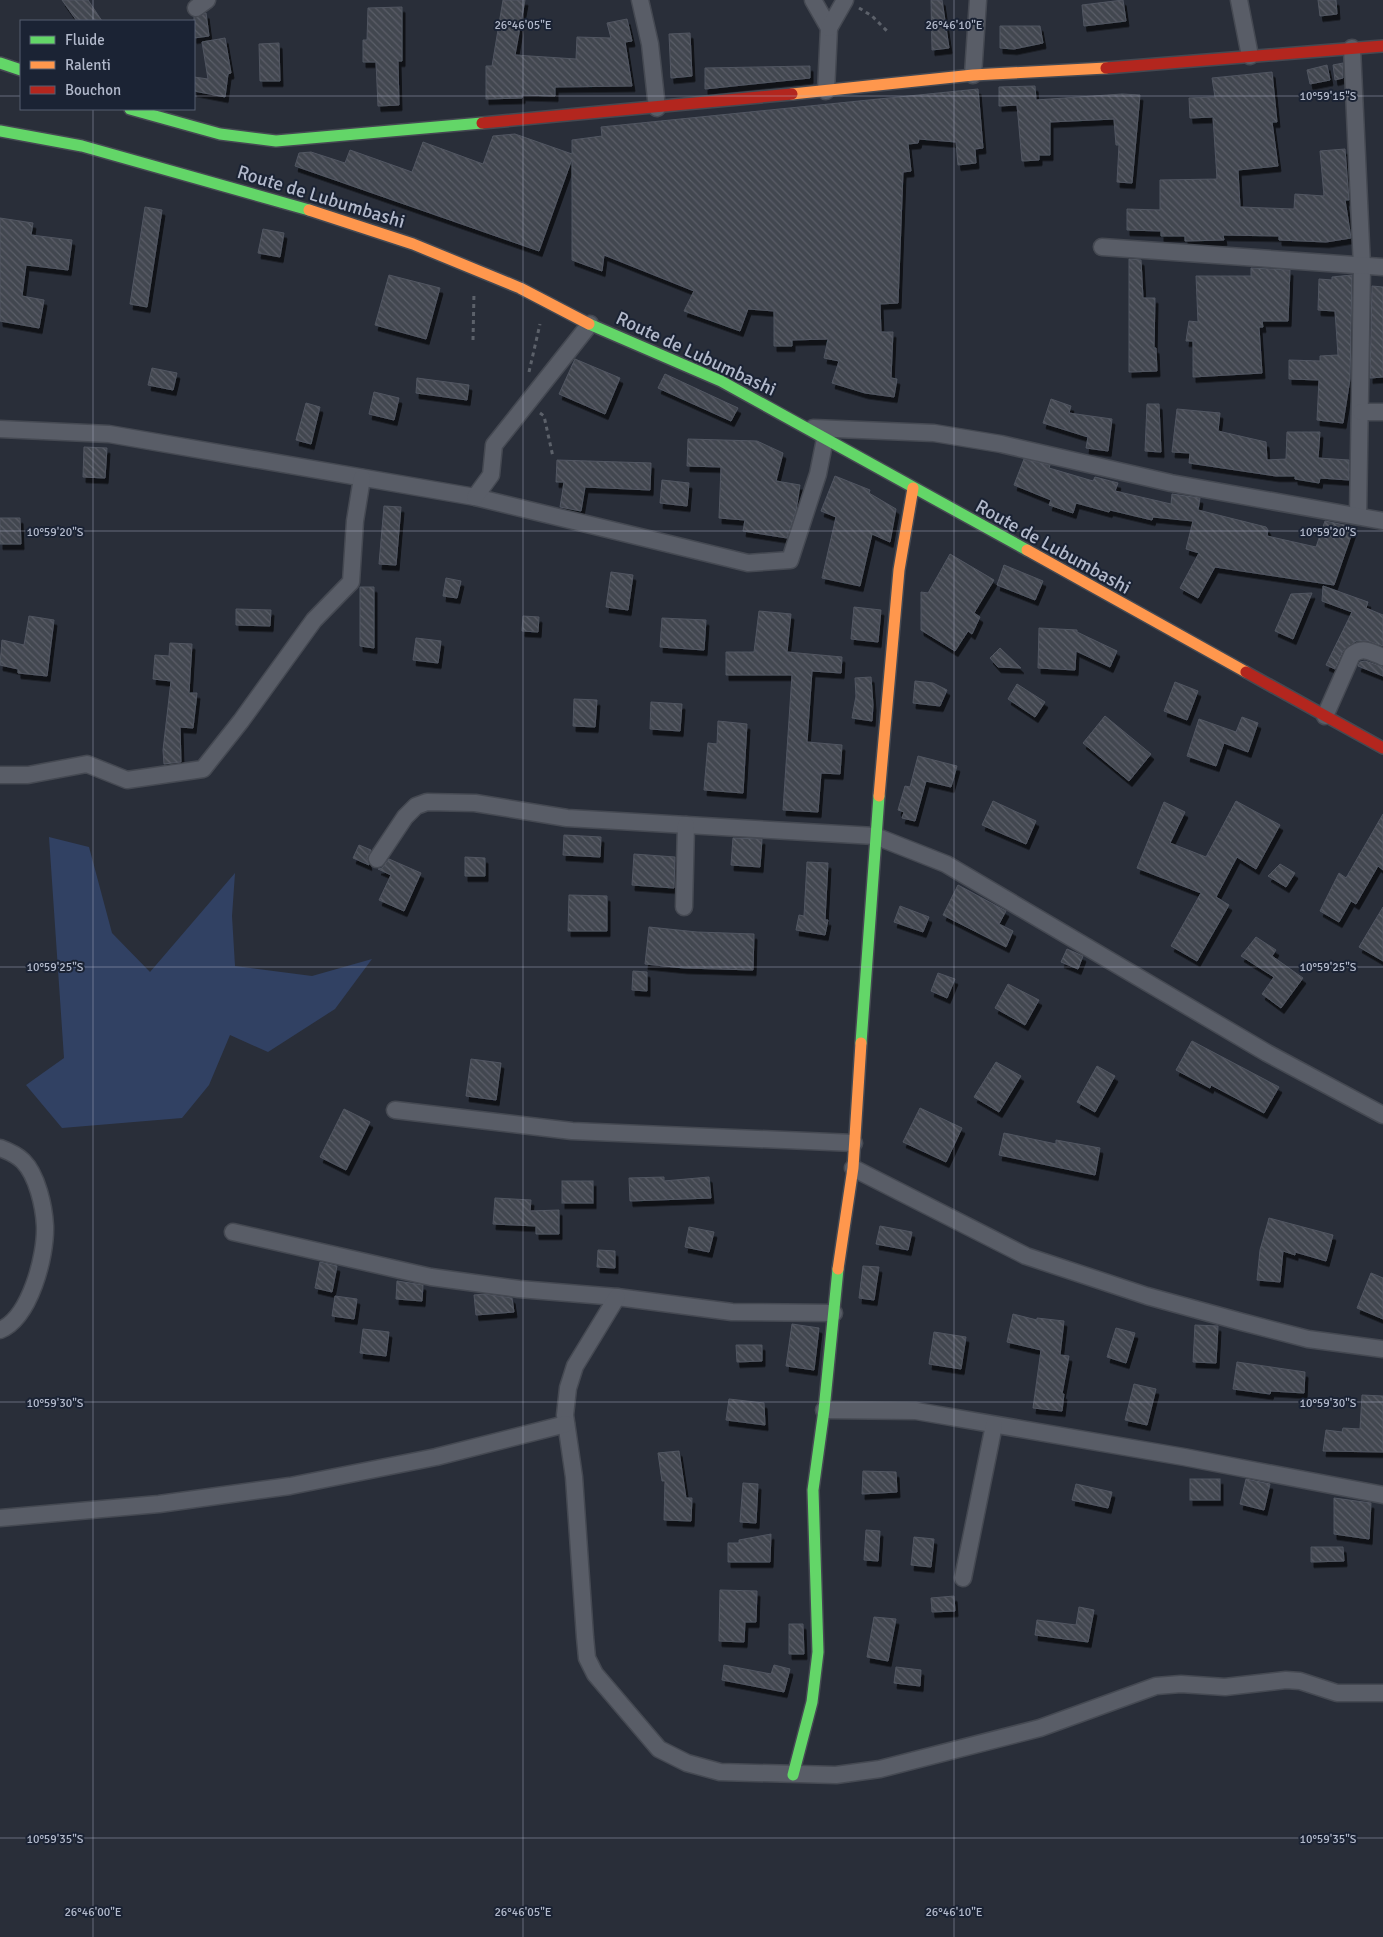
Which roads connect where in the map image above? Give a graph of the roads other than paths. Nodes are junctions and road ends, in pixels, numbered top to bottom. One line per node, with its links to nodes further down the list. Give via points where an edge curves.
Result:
1 (640, 0): 14 (street, via 650,44)
2 (813, 0): 6 (street)
3 (845, 0): 6 (street)
4 (978, 0): 12 (street)
5 (1239, 0): 9 (street)
6 (829, 28): 13 (street)
7 (1383, 46): 8 (main road)
8 (1352, 48): 9 (main road); 18 (street)
9 (1250, 56): 12 (main road)
10 (0, 63): 11 (main road)
11 (20, 70)
12 (974, 75): 13 (main road)
13 (826, 90): 14 (main road)
14 (657, 108): 15 (main road, via 276,141 234,138)
15 (133, 110)
16 (0, 131): 20 (main road, Route de Lubumbashi, via 82,146 271,198 412,244 520,288)
17 (1102, 247): 18 (street)
18 (1362, 266): 19 (street); 21 (street)
19 (1383, 267)
20 (590, 324): 23 (main road, Route de Lubumbashi, via 722,381); 28 (street, via 494,445 491,475)
21 (1362, 412): 22 (street); 29 (street)
22 (1383, 412)
23 (806, 428): 25 (main road, Route de Lubumbashi); 29 (street, via 934,433 972,439 1170,483)
24 (0, 429): 26 (street, via 109,434)
25 (825, 439): 27 (main road, Route de Lubumbashi); 28 (street, via 818,474 790,560 748,563)
26 (362, 478): 28 (street); 34 (street, via 350,582 314,620 203,769 127,780 87,764 28,775)
27 (913, 488): 32 (main road, Route de Lubumbashi); 36 (main road, via 899,570)
28 (475, 497)
29 (1358, 516): 30 (street)
30 (1383, 521)
31 (1383, 657): 32 (street, via 1366,650 1358,650 1352,655)
32 (1325, 716): 33 (main road, Route de Lubumbashi)
33 (1383, 748)
34 (0, 775)
35 (686, 826): 36 (street); 37 (street, via 551,816 475,803 427,802 416,806 405,817); 38 (street)
36 (875, 836): 40 (street, via 946,864 1267,1053); 41 (main road)
37 (377, 859)
38 (684, 907)
39 (395, 1110): 41 (street, via 572,1131)
40 (1383, 1115)
41 (854, 1143): 43 (main road)
42 (0, 1148): 47 (street, via 23,1161 31,1172 45,1226 34,1288 10,1326)
43 (853, 1168): 46 (main road); 48 (street, via 1026,1256 1147,1296 1242,1322 1308,1339)
44 (233, 1232): 45 (street, via 431,1278)
45 (617, 1297): 46 (street, via 732,1312); 50 (street, via 575,1366 568,1388)
46 (834, 1313): 49 (main road)
47 (0, 1330)
48 (1383, 1349)
49 (824, 1410): 51 (street, via 916,1411); 56 (main road, via 813,1490 818,1652 812,1702)
50 (566, 1424): 53 (street, via 436,1456 290,1486 159,1504); 56 (street, via 574,1477 586,1651 595,1674 659,1748 687,1763 720,1772)
51 (994, 1424): 52 (street); 54 (street)
52 (1383, 1494)
53 (0, 1518)
54 (963, 1578)
55 (1383, 1693): 56 (street, via 1337,1693 1286,1680 1225,1687 1156,1686 1071,1718 944,1754 880,1769 836,1775)
56 (793, 1775)

